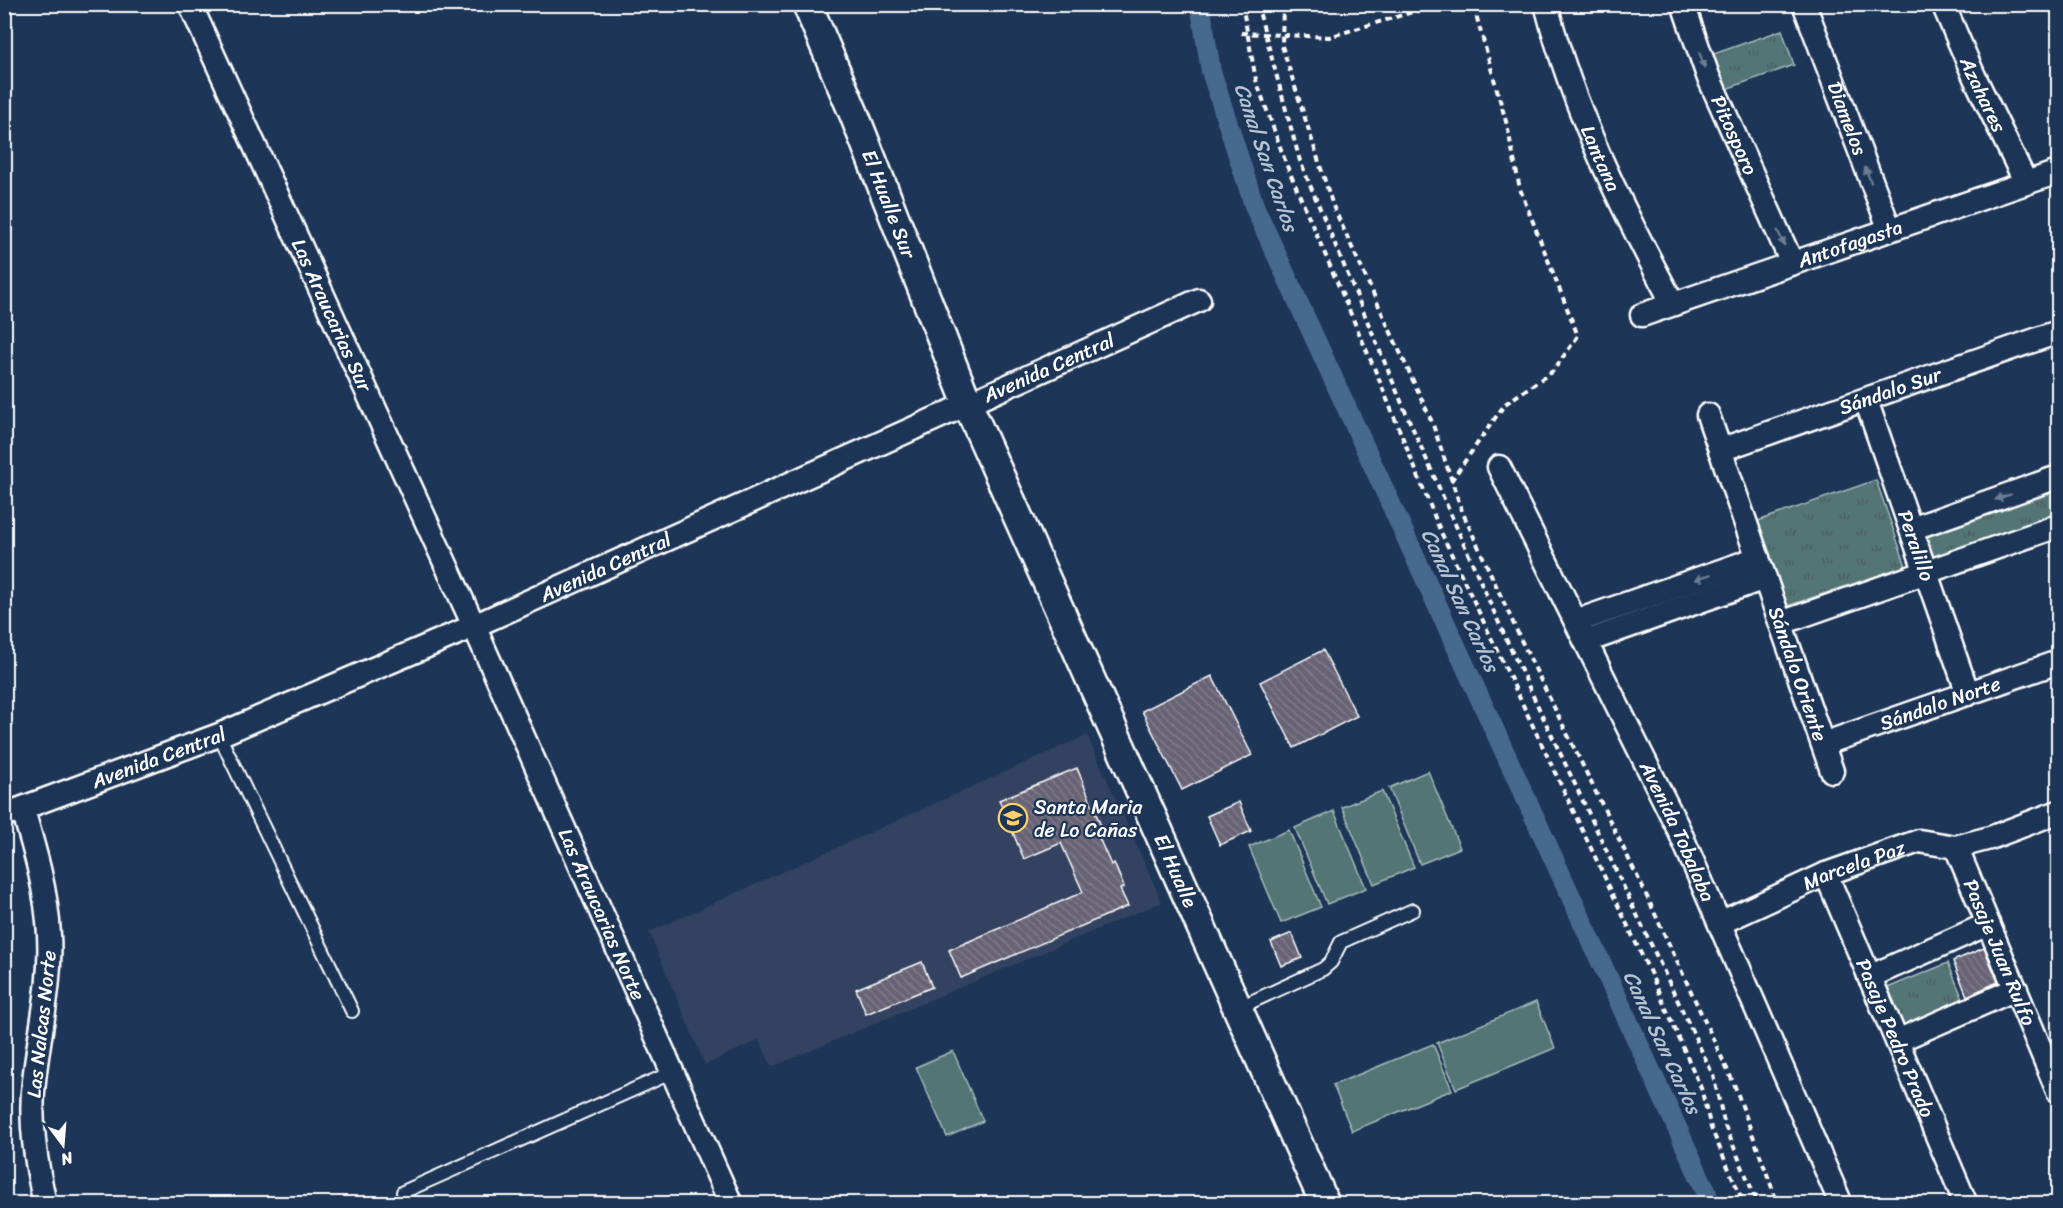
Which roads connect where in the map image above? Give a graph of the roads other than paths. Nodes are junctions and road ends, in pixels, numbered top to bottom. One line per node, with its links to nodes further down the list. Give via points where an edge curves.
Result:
1 (190, 4): 26 (street, Las Araucarias Sur)
2 (807, 4): 16 (street, El Hualle Sur)
3 (1546, 4): 12 (street, Lantana, via 1561,59 1594,147)
4 (1683, 4): 10 (street, Pitosporo, one-way to 10, via 1708,76)
5 (1803, 4): 9 (street, Diamelos, one-way to 5)
6 (1943, 4): 8 (street, Azahares)
7 (2058, 172): 8 (street, Antofagasta)
8 (2026, 183): 9 (street, Antofagasta)
9 (1890, 230): 10 (street, Antofagasta)
10 (1792, 263): 12 (street, Antofagasta)
11 (1199, 300): 16 (street, Avenida Central)
12 (1673, 304): 13 (street, Antofagasta)
13 (1642, 315)
14 (2058, 332): 15 (street, Sándalo Sur)
15 (1866, 400): 18 (street, Sándalo Sur); 22 (street, Peralillo)
16 (968, 405): 26 (street, Avenida Central); 42 (street, El Hualle)
17 (1708, 415): 18 (street, Sándalo Oriente)
18 (1720, 450): 23 (street, Sándalo Oriente)
19 (1499, 468): 27 (street, Avenida Tobalaba)
20 (2058, 477): 22 (street, one-way to 22)
21 (2058, 526): 24 (street)
22 (1911, 529): 24 (street, Peralillo)
23 (1762, 568): 25 (street, Sándalo Oriente); 27 (street)
24 (1926, 572): 25 (street); 29 (street, Peralillo)
25 (1781, 623): 31 (street, Sándalo Oriente)
26 (474, 626): 30 (street, Avenida Central); 45 (street, Las Araucarias Norte)
27 (1582, 631): 38 (street, Avenida Tobalaba)
28 (2058, 662): 29 (street, Sándalo Norte)
29 (1968, 694): 31 (street, Sándalo Norte)
30 (219, 735): 34 (street, Avenida Central); 43 (lane)
31 (1823, 744): 32 (street, Sándalo Oriente)
32 (1832, 771)
33 (2058, 812): 35 (street, Marcela Paz)
34 (14, 813): 48 (street, Las Nalcas Norte, via 39,865 49,936 32,1117 34,1151)
35 (1956, 847): 36 (street, Marcela Paz, via 1919,840); 39 (street, Pasaje Juan Rulfo)
36 (1826, 874): 38 (street, Marcela Paz); 40 (street, Pasaje Pedro Prado)
37 (1413, 910): 42 (lane, via 1341,942 1323,969)
38 (1720, 923): 51 (street, Avenida Tobalaba)
39 (1988, 924): 40 (street); 41 (street, Pasaje Juan Rulfo)
40 (1869, 977): 44 (street, Pasaje Pedro Prado)
41 (2016, 989): 44 (street); 46 (street, Pasaje Juan Rulfo)
42 (1238, 1008): 50 (street, El Hualle)
43 (352, 1011)
44 (1897, 1041): 52 (street, Pasaje Pedro Prado)
45 (673, 1072): 47 (lane); 49 (street, Las Araucarias Norte)
46 (2058, 1091)
47 (403, 1192)
48 (45, 1203)
49 (731, 1203)
50 (1325, 1203)
51 (1841, 1203)
52 (1966, 1203)

